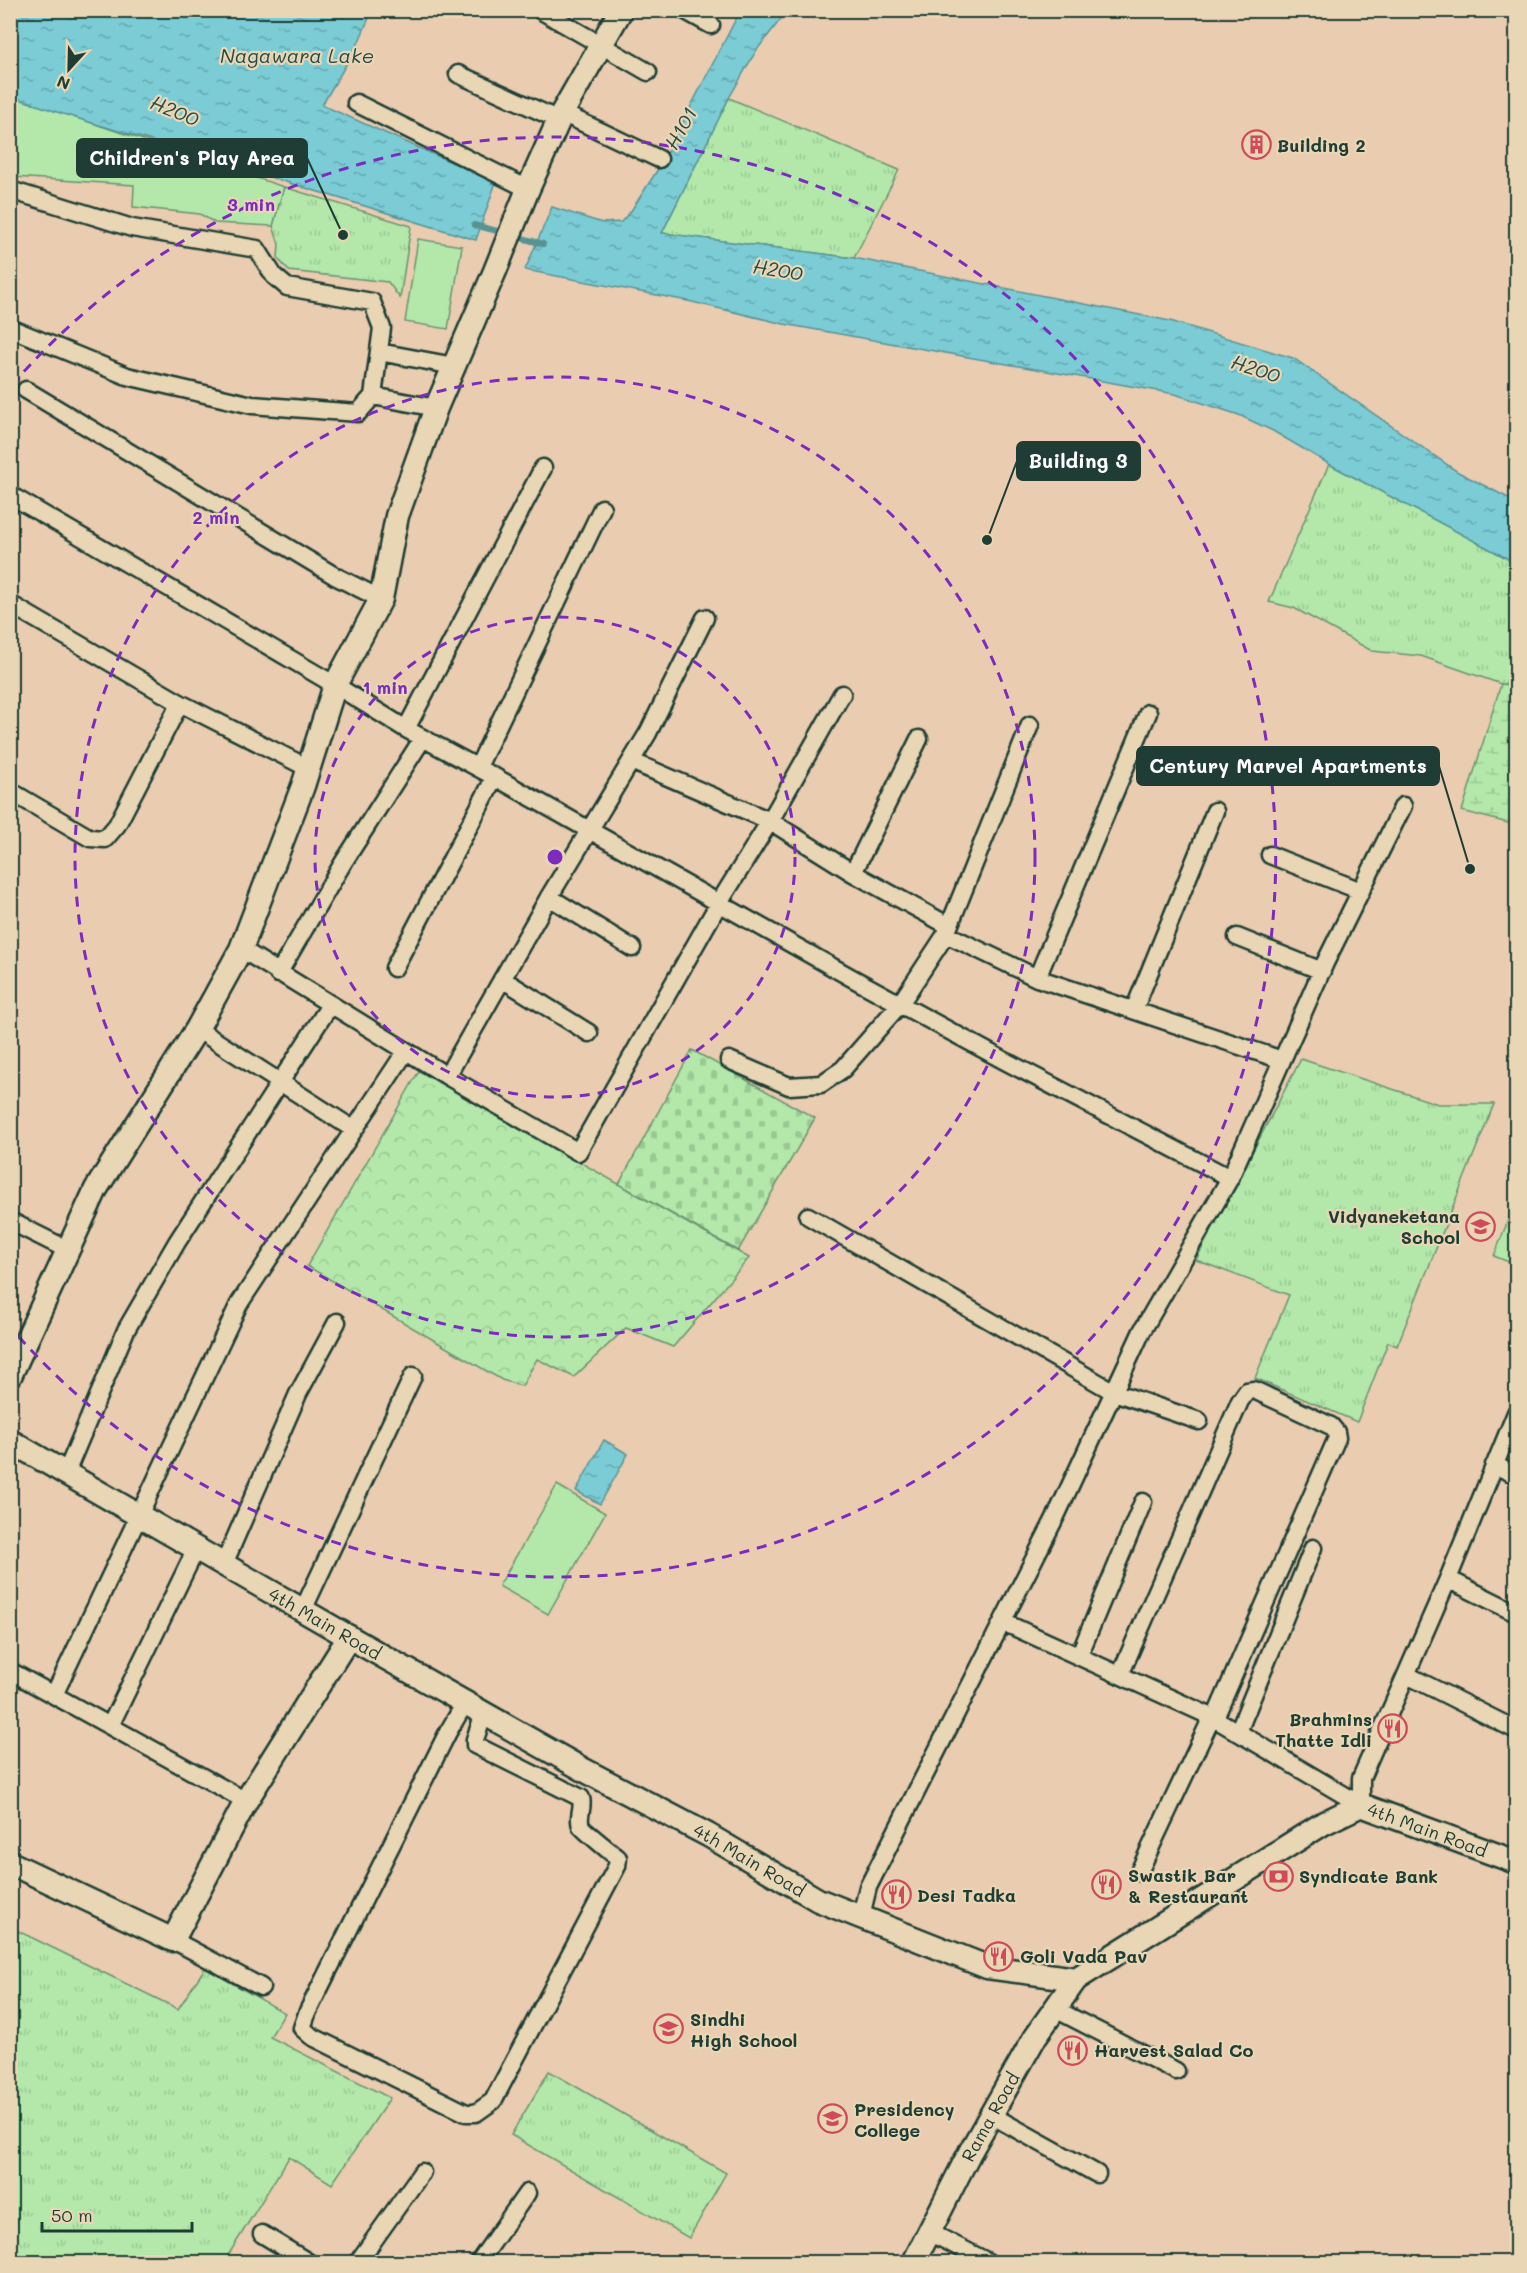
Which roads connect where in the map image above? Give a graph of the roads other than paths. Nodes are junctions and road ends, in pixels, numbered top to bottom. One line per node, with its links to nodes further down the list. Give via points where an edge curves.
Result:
1 (540, 10): 5 (street)
2 (621, 10): 5 (street)
3 (684, 10): 4 (street)
4 (711, 25)
5 (600, 46): 6 (street); 9 (street)
6 (648, 72)
7 (458, 74): 9 (street)
8 (356, 103): 11 (street)
9 (560, 116): 10 (street); 11 (street)
10 (659, 159)
11 (528, 189): 15 (street)
12 (10, 190): 14 (street, via 132,228 257,249 274,276 287,287 372,302 382,328)
13 (10, 328): 17 (street, via 127,376 252,405 358,413)
14 (379, 352): 15 (street); 17 (street)
15 (454, 366): 18 (street)
16 (26, 390): 22 (street, via 335,576)
17 (373, 396): 18 (street)
18 (436, 408): 22 (street, via 397,516)
19 (543, 468): 30 (street)
20 (10, 495): 25 (street)
21 (602, 508): 34 (street)
22 (381, 599): 25 (street)
23 (10, 604): 27 (street)
24 (705, 618): 33 (street)
25 (335, 685): 30 (street); 35 (street)
26 (842, 694): 40 (street)
27 (180, 704): 35 (street); 37 (street, via 117,825 105,839 90,838)
28 (1148, 713): 54 (street)
29 (1030, 724): 47 (street)
30 (405, 729): 31 (street)
31 (423, 738): 34 (street); 53 (street)
32 (919, 739): 43 (street)
33 (631, 761): 40 (street); 41 (street)
34 (477, 767): 36 (street)
35 (308, 768): 50 (street)
36 (495, 777): 41 (street); 51 (street)
37 (10, 791)
38 (1403, 806): 44 (street)
39 (1215, 811): 58 (street)
40 (770, 821): 43 (street); 46 (street)
41 (589, 829): 45 (street); 46 (street)
42 (1270, 855): 44 (street)
43 (853, 873): 47 (street)
44 (1361, 891): 52 (street)
45 (549, 897): 49 (street); 55 (street)
46 (719, 903): 56 (street); 64 (street, via 578,1152)
47 (948, 930): 54 (street); 56 (street)
48 (1237, 937): 52 (street)
49 (632, 948)
50 (241, 949): 53 (street); 59 (street)
51 (394, 968)
52 (1322, 971): 63 (street)
53 (278, 974): 57 (street)
54 (1037, 978): 58 (street)
55 (502, 979): 60 (street); 64 (street)
56 (900, 1004): 62 (street, via 843,1070 821,1084 789,1086); 67 (street)
57 (330, 1005): 61 (street); 65 (street)
58 (1134, 1010): 63 (street)
59 (198, 1029): 65 (street); 70 (street, via 96,1189)
60 (589, 1033)
61 (406, 1051): 64 (street); 66 (street)
62 (729, 1060)
63 (1282, 1060): 67 (street)
64 (447, 1077)
65 (280, 1082): 66 (street); 79 (street, via 177,1242 126,1330)
66 (353, 1129): 82 (street, via 239,1304)
67 (1230, 1178): 74 (street, via 1142,1330)
68 (808, 1216): 74 (street)
69 (10, 1221): 70 (street)
70 (68, 1250): 72 (street)
71 (337, 1322): 85 (street, via 298,1394)
72 (10, 1376)
73 (413, 1376): 87 (street)
74 (1114, 1392): 76 (street); 89 (street)
75 (1516, 1413): 78 (street)
76 (1199, 1421)
77 (10, 1441): 79 (street, 4th Main Road)
78 (1494, 1466): 80 (street); 86 (street)
79 (66, 1473): 82 (street, 4th Main Road)
80 (1516, 1475)
81 (1143, 1502): 91 (street)
82 (140, 1516): 84 (street, 4th Main Road); 95 (street)
83 (1313, 1548): 100 (street)
84 (196, 1549): 85 (street, 4th Main Road); 98 (street)
85 (224, 1564): 87 (street, 4th Main Road)
86 (1448, 1579): 88 (street); 94 (street)
87 (303, 1610): 90 (street, 4th Main Road)
88 (1516, 1613)
89 (1003, 1622): 91 (street); 106 (street, via 868,1887)
90 (349, 1637): 96 (street, 4th Main Road); 101 (street)
91 (1079, 1656): 93 (street)
92 (10, 1671): 95 (street)
93 (1120, 1675): 97 (street); 97 (street, via 1240,1401 1247,1391 1254,1390 1331,1426 1337,1438)
94 (1407, 1675): 99 (street); 102 (street, via 1362,1778)
95 (54, 1695): 98 (street)
96 (475, 1708): 96 (street, via 475,1745 581,1798 582,1828 618,1858 581,1937 493,2101 476,2113 466,2114 302,2028 355,1917); 106 (street, 4th Main Road, via 818,1900)
97 (1214, 1718): 100 (street); 105 (street)
98 (110, 1726): 101 (street)
99 (1516, 1730)
100 (1238, 1732): 102 (street)
101 (246, 1801): 107 (street)
102 (1361, 1805): 103 (street, 4th Main Road); 108 (street, 4th Main Road, via 1324,1823)
103 (1516, 1862)
104 (10, 1863): 107 (street)
105 (1138, 1872)
106 (861, 1916): 108 (street, 4th Main Road, via 987,1967)
107 (173, 1940): 109 (street)
108 (1076, 1979): 110 (street, Rama Road)
109 (261, 1987)
110 (1055, 2009): 111 (street); 112 (street, Rama Road)
111 (1176, 2071)
112 (991, 2115): 114 (street); 116 (street, Rama Road)
113 (422, 2172): 119 (street)
114 (1097, 2174)
115 (527, 2193): 120 (street)
116 (929, 2232): 121 (street, Rama Road); 122 (street)
117 (262, 2234): 118 (street)
118 (309, 2262)
119 (358, 2262)
120 (479, 2262)
121 (914, 2262)
122 (988, 2262)

